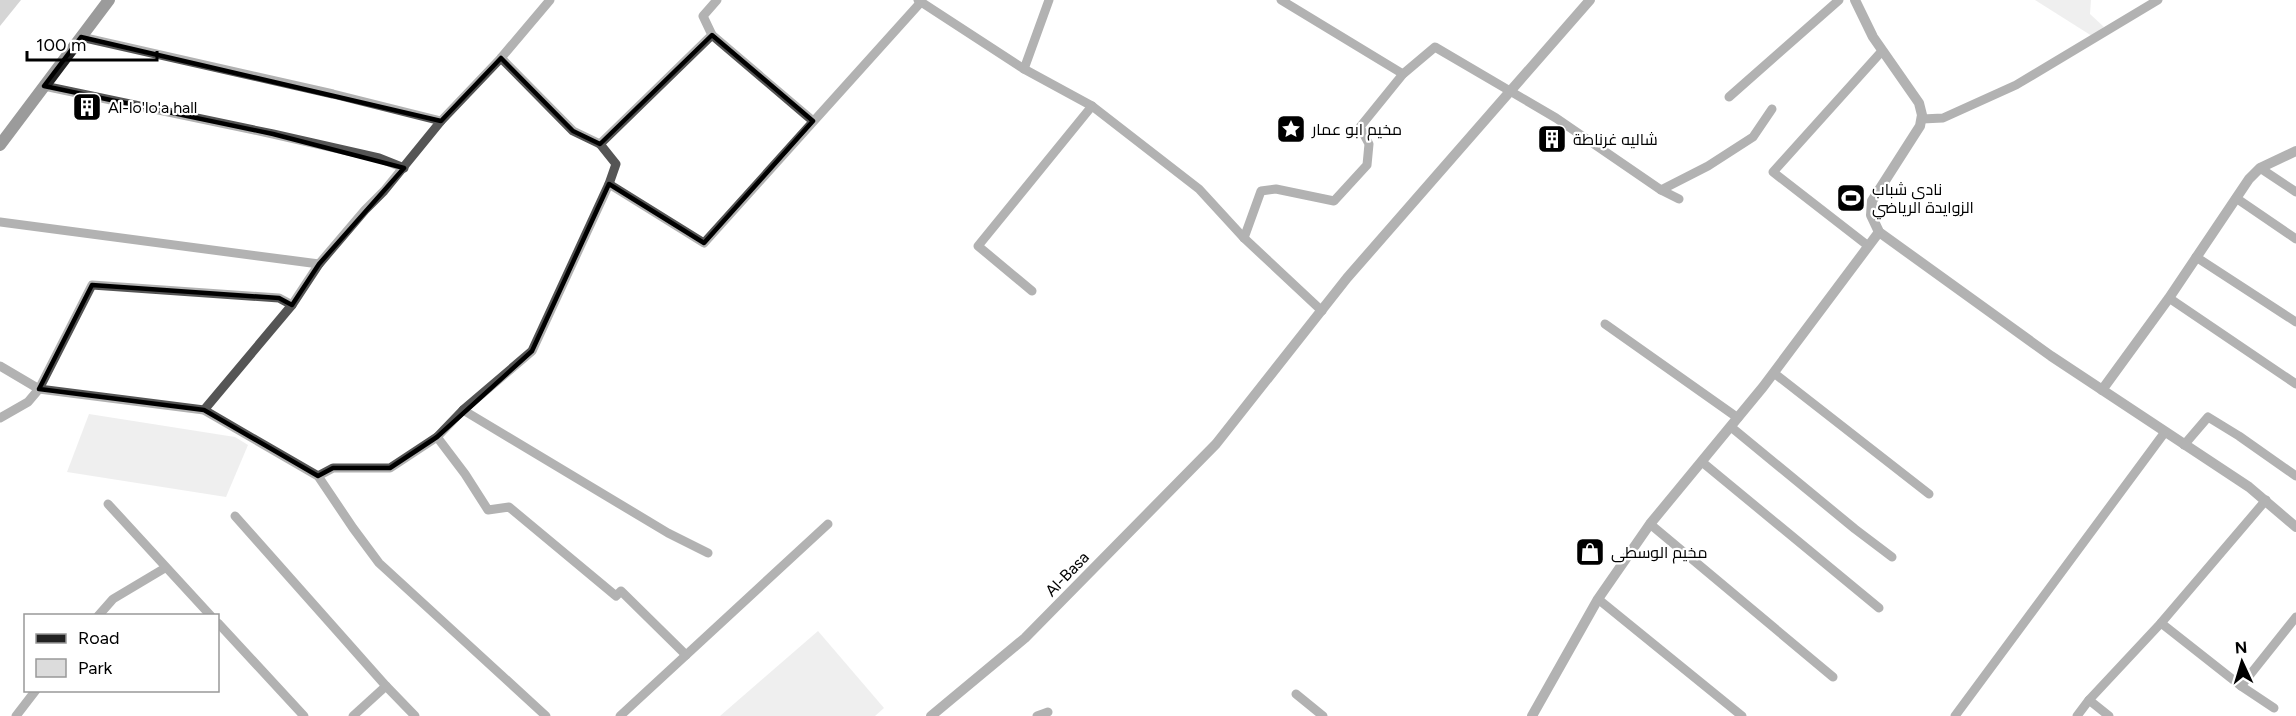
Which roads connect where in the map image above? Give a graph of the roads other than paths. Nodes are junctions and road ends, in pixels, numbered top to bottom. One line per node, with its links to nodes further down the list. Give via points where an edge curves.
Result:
1 (109, 0): 12 (main road)
2 (550, 0): 14 (street)
3 (717, 0): 11 (street, via 703,16)
4 (1049, 0): 15 (street)
5 (1281, 0): 16 (street)
6 (1590, 0): 18 (street, Al-Basa)
7 (1839, 0): 19 (street)
8 (1855, 0): 13 (street)
9 (2158, 0): 22 (street, via 2016,85 1943,118)
10 (919, 1): 15 (street); 24 (street)
11 (712, 35): 24 (street); 25 (street)
12 (81, 37): 17 (main road); 23 (street)
13 (1882, 51): 22 (street, via 1919,103); 39 (street, via 1773,172)
14 (501, 57): 23 (street); 25 (street, via 573,131)
15 (1024, 69): 20 (street)
16 (1403, 74): 18 (street, via 1435,47); 37 (street, via 1360,127 1369,144 1367,165 1334,201 1276,189 1261,191)
17 (44, 86): 26 (main road); 28 (street, via 379,158)
18 (1509, 91): 31 (street, via 1556,118); 45 (street, Al-Basa)
19 (1729, 97)
20 (1092, 106): 37 (street, via 1199,189); 42 (street, via 978,246)
21 (1772, 109): 31 (street, via 1753,137)
22 (1922, 119): 36 (street, via 1872,201 1871,215)
23 (441, 121): 28 (street)
24 (813, 121): 30 (street, via 705,243)
25 (600, 144): 30 (street, via 616,164)
26 (0, 145)
27 (2296, 151): 29 (street)
28 (404, 168): 41 (street)
29 (2260, 168): 32 (street); 33 (street)
30 (609, 184): 54 (street, via 532,351)
31 (1661, 190): 34 (street)
32 (2296, 192)
33 (2236, 198): 38 (street); 40 (street)
34 (1679, 199)
35 (0, 222): 41 (street)
36 (1879, 232): 39 (street); 52 (street)
37 (1244, 238): 45 (street)
38 (2296, 239)
39 (1867, 246): 49 (street)
40 (2196, 257): 43 (street); 46 (street)
41 (319, 264): 44 (street)
42 (1032, 291)
43 (2169, 298): 50 (street); 52 (street)
44 (292, 306): 51 (street, via 279,298 92,285); 53 (street)
45 (1322, 311): 95 (street, Al-Basa, via 1216,444 1025,638)
46 (2296, 322)
47 (1605, 324): 56 (street)
48 (0, 366): 51 (street)
49 (1774, 373): 56 (street); 63 (street)
50 (2296, 384)
51 (39, 389): 53 (street); 55 (street, via 28,402)
52 (2102, 390): 57 (street)
53 (204, 410): 61 (street)
54 (463, 410): 58 (street); 70 (street, via 668,533)
55 (0, 418)
56 (1734, 422): 60 (street); 71 (street)
57 (2165, 432): 59 (street); 100 (street)
58 (436, 437): 61 (street, via 390,468 333,468); 80 (street, via 488,510 510,507 616,596 621,591)
59 (2184, 446): 62 (street, via 2208,417); 64 (street)
60 (1702, 462): 68 (street); 74 (street)
61 (318, 476): 93 (street, via 379,563)
62 (2296, 476)
63 (1929, 494)
64 (2266, 501): 69 (street); 78 (street)
65 (108, 504): 72 (street)
66 (235, 516): 82 (street)
67 (828, 524): 80 (street)
68 (1650, 524): 73 (street); 81 (street)
69 (2296, 527)
70 (708, 552)
71 (1892, 557)
72 (165, 568): 75 (street, via 113,599); 76 (street)
73 (1598, 599): 98 (street); 99 (street)
74 (1879, 608)
75 (99, 614)
76 (210, 614)
77 (2296, 618): 83 (street)
78 (2161, 623): 83 (street); 86 (street)
79 (219, 624): 90 (street)
80 (686, 655): 94 (street)
81 (1833, 677)
82 (386, 686): 91 (street); 92 (street)
83 (2241, 686): 87 (street)
84 (34, 692): 89 (street)
85 (1296, 694): 97 (street)
86 (2089, 700): 101 (street); 102 (street)
87 (2274, 708)
88 (1048, 712): 96 (street)
89 (16, 716)
90 (304, 716)
91 (353, 716)
92 (415, 716)
93 (546, 716)
94 (620, 716)
95 (931, 716)
96 (1037, 716)
97 (1323, 716)
98 (1532, 716)
99 (1742, 716)
100 (1955, 716)
101 (2077, 716)
102 (2109, 716)

